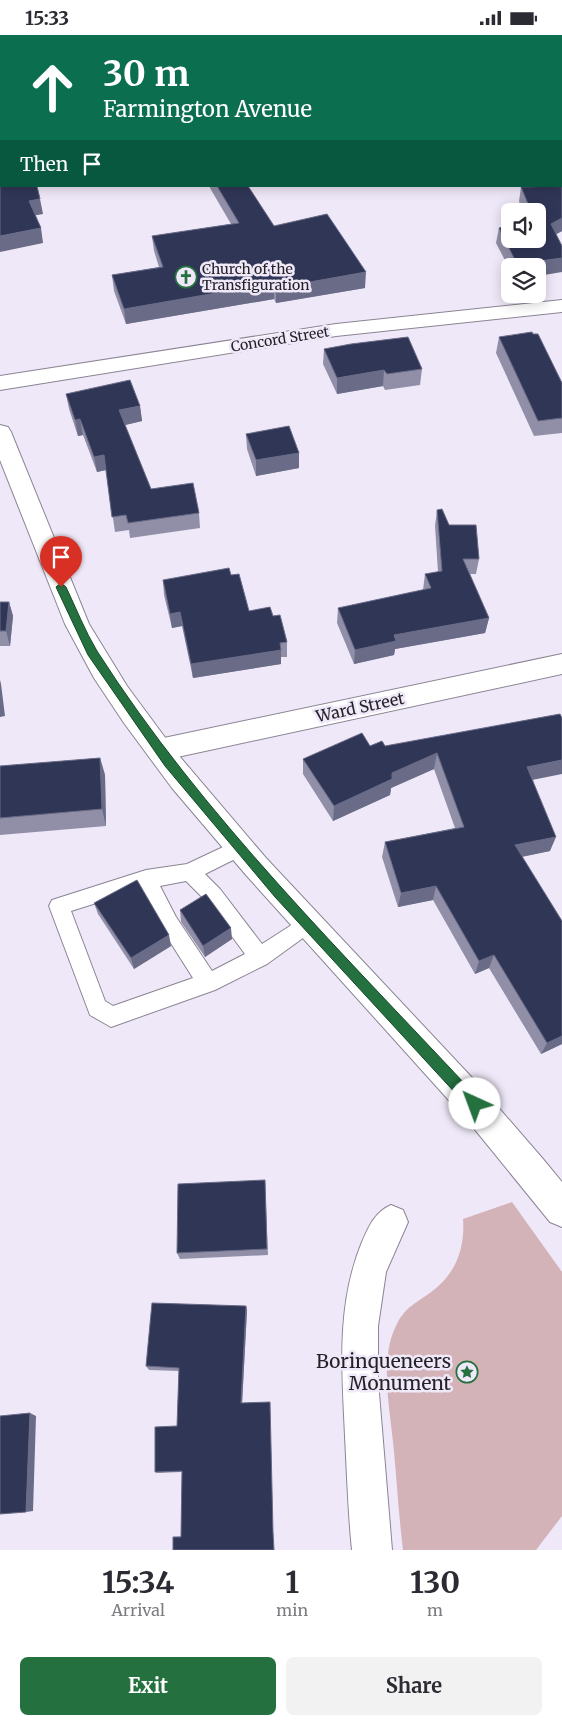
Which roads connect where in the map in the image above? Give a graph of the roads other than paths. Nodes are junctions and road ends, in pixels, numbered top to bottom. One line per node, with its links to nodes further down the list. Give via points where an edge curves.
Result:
1 (562, 306): 2 (street, Concord Street, via 336,330)
2 (0, 383)
3 (0, 432): 5 (street, via 77,624 102,668)
4 (562, 664): 5 (street, Ward Street)
5 (159, 750): 6 (street)
6 (238, 847): 7 (lane); 9 (street)
7 (190, 873): 8 (lane); 10 (lane, via 213,895)
8 (146, 879): 11 (lane, via 169,923); 11 (lane, via 59,906 97,1008 111,1017)
9 (307, 924): 10 (lane); 12 (street, via 513,1146)
10 (260, 957): 11 (lane)
11 (208, 983)
12 (562, 1210)
13 (391, 1222): 14 (street, via 369,1269 359,1326)
14 (372, 1550)

